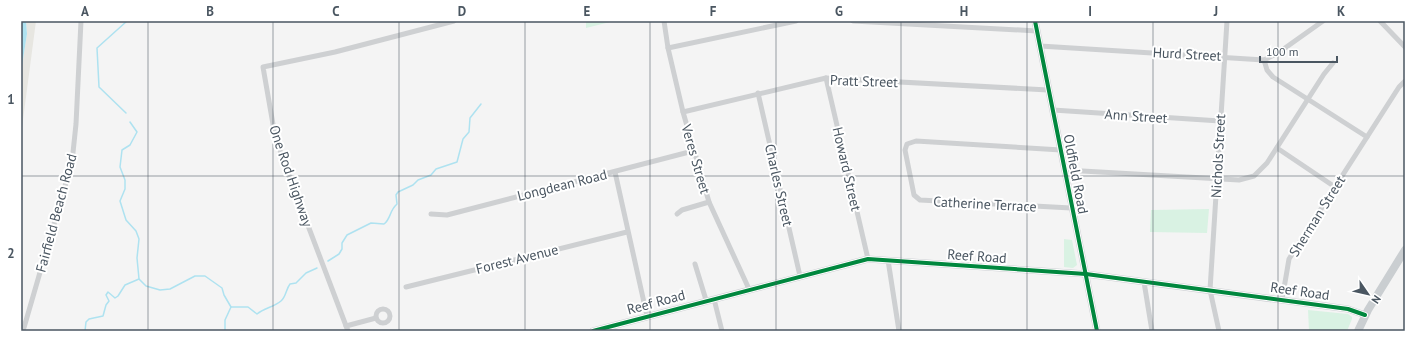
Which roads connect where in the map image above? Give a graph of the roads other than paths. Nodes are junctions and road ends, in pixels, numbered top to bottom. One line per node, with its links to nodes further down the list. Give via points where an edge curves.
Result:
1 (81, 21): 55 (street, Fairfield Beach Road, via 72,162)
2 (454, 21): 54 (street, One Rod Highway, via 335,52 263,66 274,130 282,157)
3 (664, 21): 13 (street, Veres Street)
4 (796, 21): 13 (street)
5 (853, 21): 10 (street)
6 (1035, 21): 10 (street, Oldfield Road)
7 (1227, 21): 14 (street, Nichols Street)
8 (1323, 21): 15 (street)
9 (1380, 21): 12 (street)
10 (1037, 31): 11 (street, Oldfield Road)
11 (1040, 46): 14 (street, Hurd Street); 19 (street, Oldfield Road)
12 (1405, 47)
13 (668, 48): 23 (street, Veres Street)
14 (1224, 56): 15 (street, Hurd Street); 24 (street, Nichols Street)
15 (1264, 60): 21 (street, via 1271,75)
16 (1333, 63): 21 (street)
17 (826, 78): 19 (street, Pratt Street); 20 (street, Pratt Street); 39 (street, Howard Street)
18 (1405, 81): 25 (street, Sherman Street)
19 (1048, 90): 22 (street, Oldfield Road)
20 (758, 93): 23 (street, Pratt Street); 43 (street, Charles Street)
21 (1308, 100): 25 (street); 26 (street)
22 (1053, 110): 24 (street, Ann Street); 28 (street, Oldfield Road)
23 (682, 112): 27 (street, Veres Street)
24 (1220, 121): 31 (street, Nichols Street)
25 (1367, 137): 32 (street, Sherman Street)
26 (1276, 148): 31 (street, via 1267,163 1254,176); 32 (street)
27 (693, 150): 30 (street, Longdean Road); 33 (street, Veres Street)
28 (1060, 150): 29 (street, Oldfield Road); 34 (street, Catherine Terrace, via 916,141 907,144 905,150 914,195 923,201)
29 (1065, 170): 31 (street); 34 (street, Oldfield Road)
30 (614, 172): 35 (street, Longdean Road, via 447,215); 37 (street)
31 (1217, 180): 47 (street, Nichols Street)
32 (1335, 187): 50 (street, Sherman Street, via 1288,261)
33 (709, 202): 36 (street); 46 (street, Veres Street)
34 (1071, 208): 42 (street, Oldfield Road)
35 (431, 214)
36 (677, 214)
37 (627, 232): 45 (street, Forest Avenue); 52 (street)
38 (1405, 250): 51 (main road)
39 (868, 259): 40 (street, Reef Road); 43 (street, Reef Road)
40 (888, 260): 42 (street, Reef Road); 58 (street)
41 (695, 264): 49 (street)
42 (1086, 274): 44 (street, Reef Road); 59 (street, Oldfield Road)
43 (800, 276): 46 (street, Reef Road)
44 (1144, 282): 47 (street, Reef Road); 60 (street)
45 (406, 287)
46 (749, 289): 48 (street, Reef Road)
47 (1210, 290): 50 (street, Reef Road); 61 (street, Nichols Street)
48 (714, 299): 49 (street, Reef Road); 57 (street)
49 (706, 300): 52 (street, Reef Road)
50 (1282, 300): 51 (street, Reef Road, via 1348,309)
51 (1365, 315): 62 (main road)
52 (647, 316): 56 (street, Reef Road)
53 (376, 318): 54 (street)
54 (347, 329)
55 (22, 331)
56 (593, 331)
57 (722, 331)
58 (899, 331)
59 (1097, 331)
60 (1152, 331)
61 (1219, 331)
62 (1358, 331)

